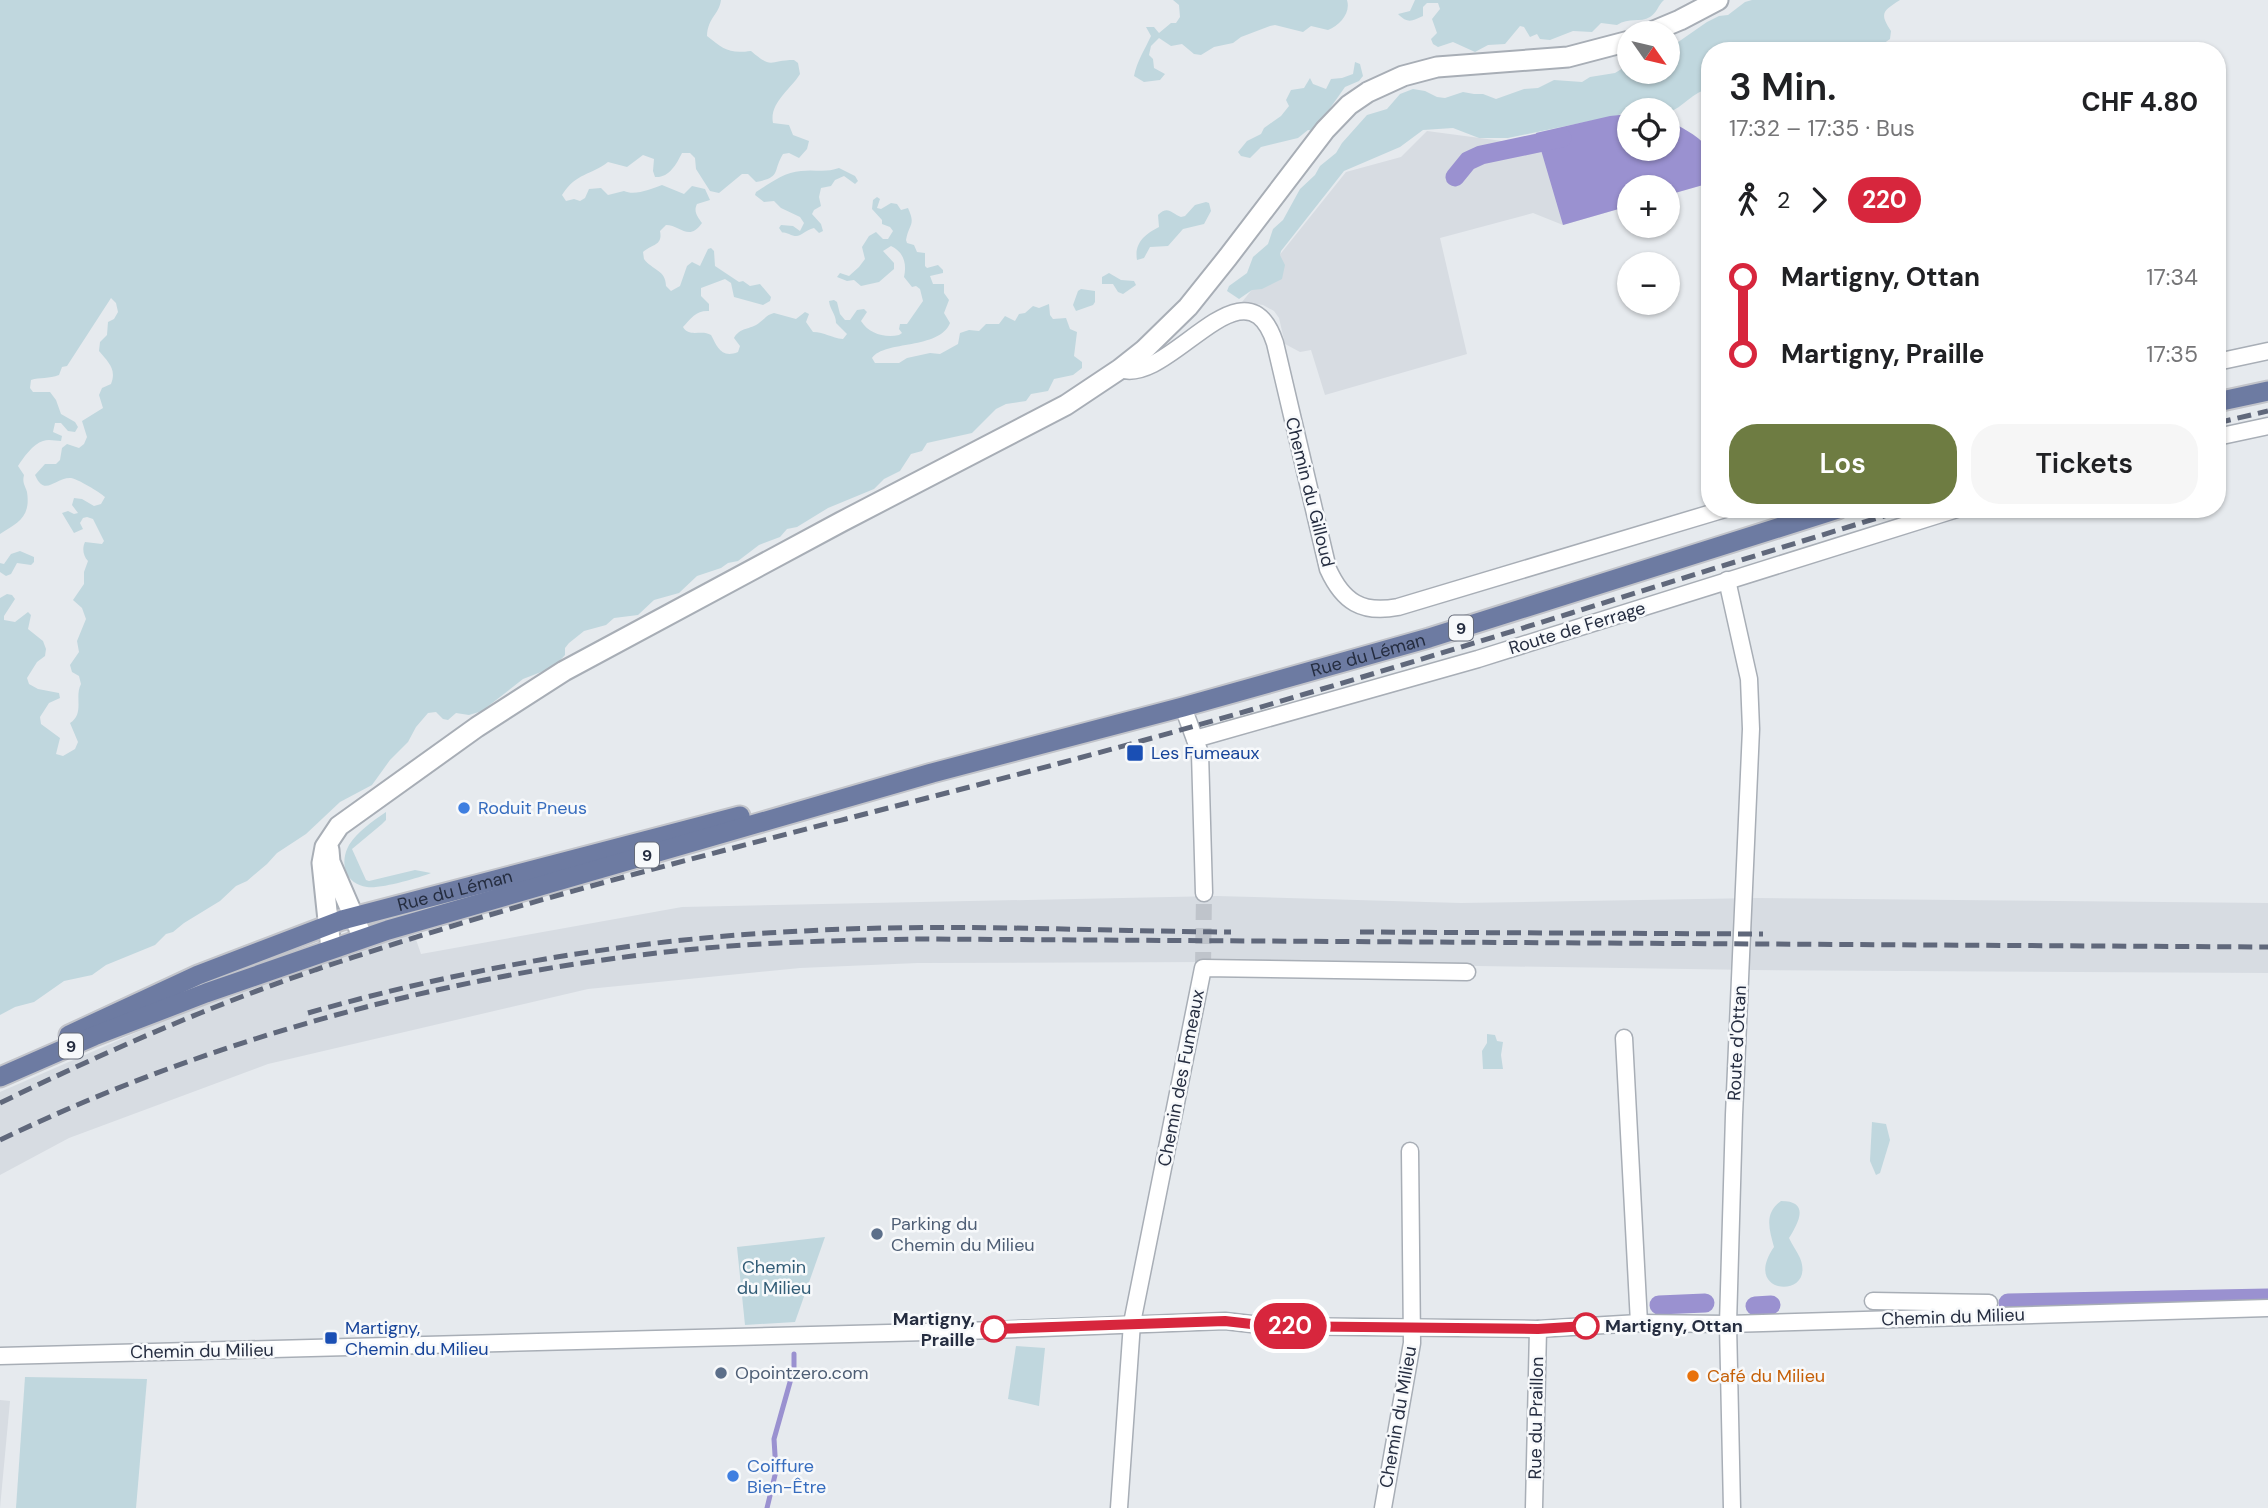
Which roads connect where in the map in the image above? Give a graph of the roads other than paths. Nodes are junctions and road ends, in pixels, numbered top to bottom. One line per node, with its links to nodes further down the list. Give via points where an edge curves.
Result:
1 (1718, 0): 2 (street)
2 (1678, 21)
3 (1617, 44): 6 (street, via 1568,57 1437,67 1390,81 1359,97 1325,130 1188,307)
4 (2268, 351): 5 (street)
5 (2226, 360)
6 (1120, 369): 11 (street, Chemin du Gilloud, via 1133,372 1149,366 1230,314 1247,311 1260,318 1275,343 1328,569 1341,593 1366,608 1398,607); 18 (street, via 1066,405 564,671 477,727)
7 (2268, 391): 8 (main road)
8 (2226, 399)
9 (2268, 426): 10 (street)
10 (2226, 435)
11 (1701, 516)
12 (1810, 518): 15 (main road, Rue du Léman / 9, via 1429,638)
13 (1928, 518): 14 (street, Route de Ferrage)
14 (1727, 580): 16 (street, Route de Ferrage, via 1478,659); 33 (street, Route d'Ottan, via 1749,679 1751,729)
15 (1183, 707): 16 (street); 17 (main road, Rue du Léman / 9)
16 (1195, 739): 19 (street, via 1200,753)
17 (932, 773): 20 (main road, Rue du Léman / 9, via 796,801); 22 (main road, Rue du Léman / 9)
18 (349, 820): 20 (street, via 333,839 329,856); 21 (street, via 330,837 322,855)
19 (1204, 892)
20 (355, 916): 21 (main road, Rue du Léman / 9); 22 (street)
21 (328, 924): 23 (street); 26 (main road, Rue du Léman / 9, via 136,1002)
22 (363, 938): 23 (main road, Rue du Léman / 9)
23 (331, 948): 26 (main road, Rue du Léman / 9, via 171,1006)
24 (1467, 972): 32 (street, Chemin des Fumeaux, via 1203,968)
25 (1624, 1038): 31 (street)
26 (0, 1076)
27 (1410, 1151): 34 (street, Chemin du Milieu)
28 (1873, 1301): 29 (street)
29 (1989, 1303)
30 (2268, 1308): 33 (street, Chemin du Milieu)
31 (1639, 1323): 33 (street, Chemin du Milieu); 35 (street, Chemin du Milieu)
32 (1132, 1324): 34 (street, Chemin du Milieu, via 1225,1321 1269,1326); 36 (street, Chemin du Milieu); 37 (street)
33 (1728, 1324): 40 (street, Route d'Ottan)
34 (1412, 1327): 35 (street, Chemin du Milieu); 38 (street, Chemin du Milieu)
35 (1538, 1329): 39 (street, Rue du Praillon)
36 (0, 1356)
37 (1119, 1508)
38 (1383, 1508)
39 (1534, 1508)
40 (1732, 1508)

